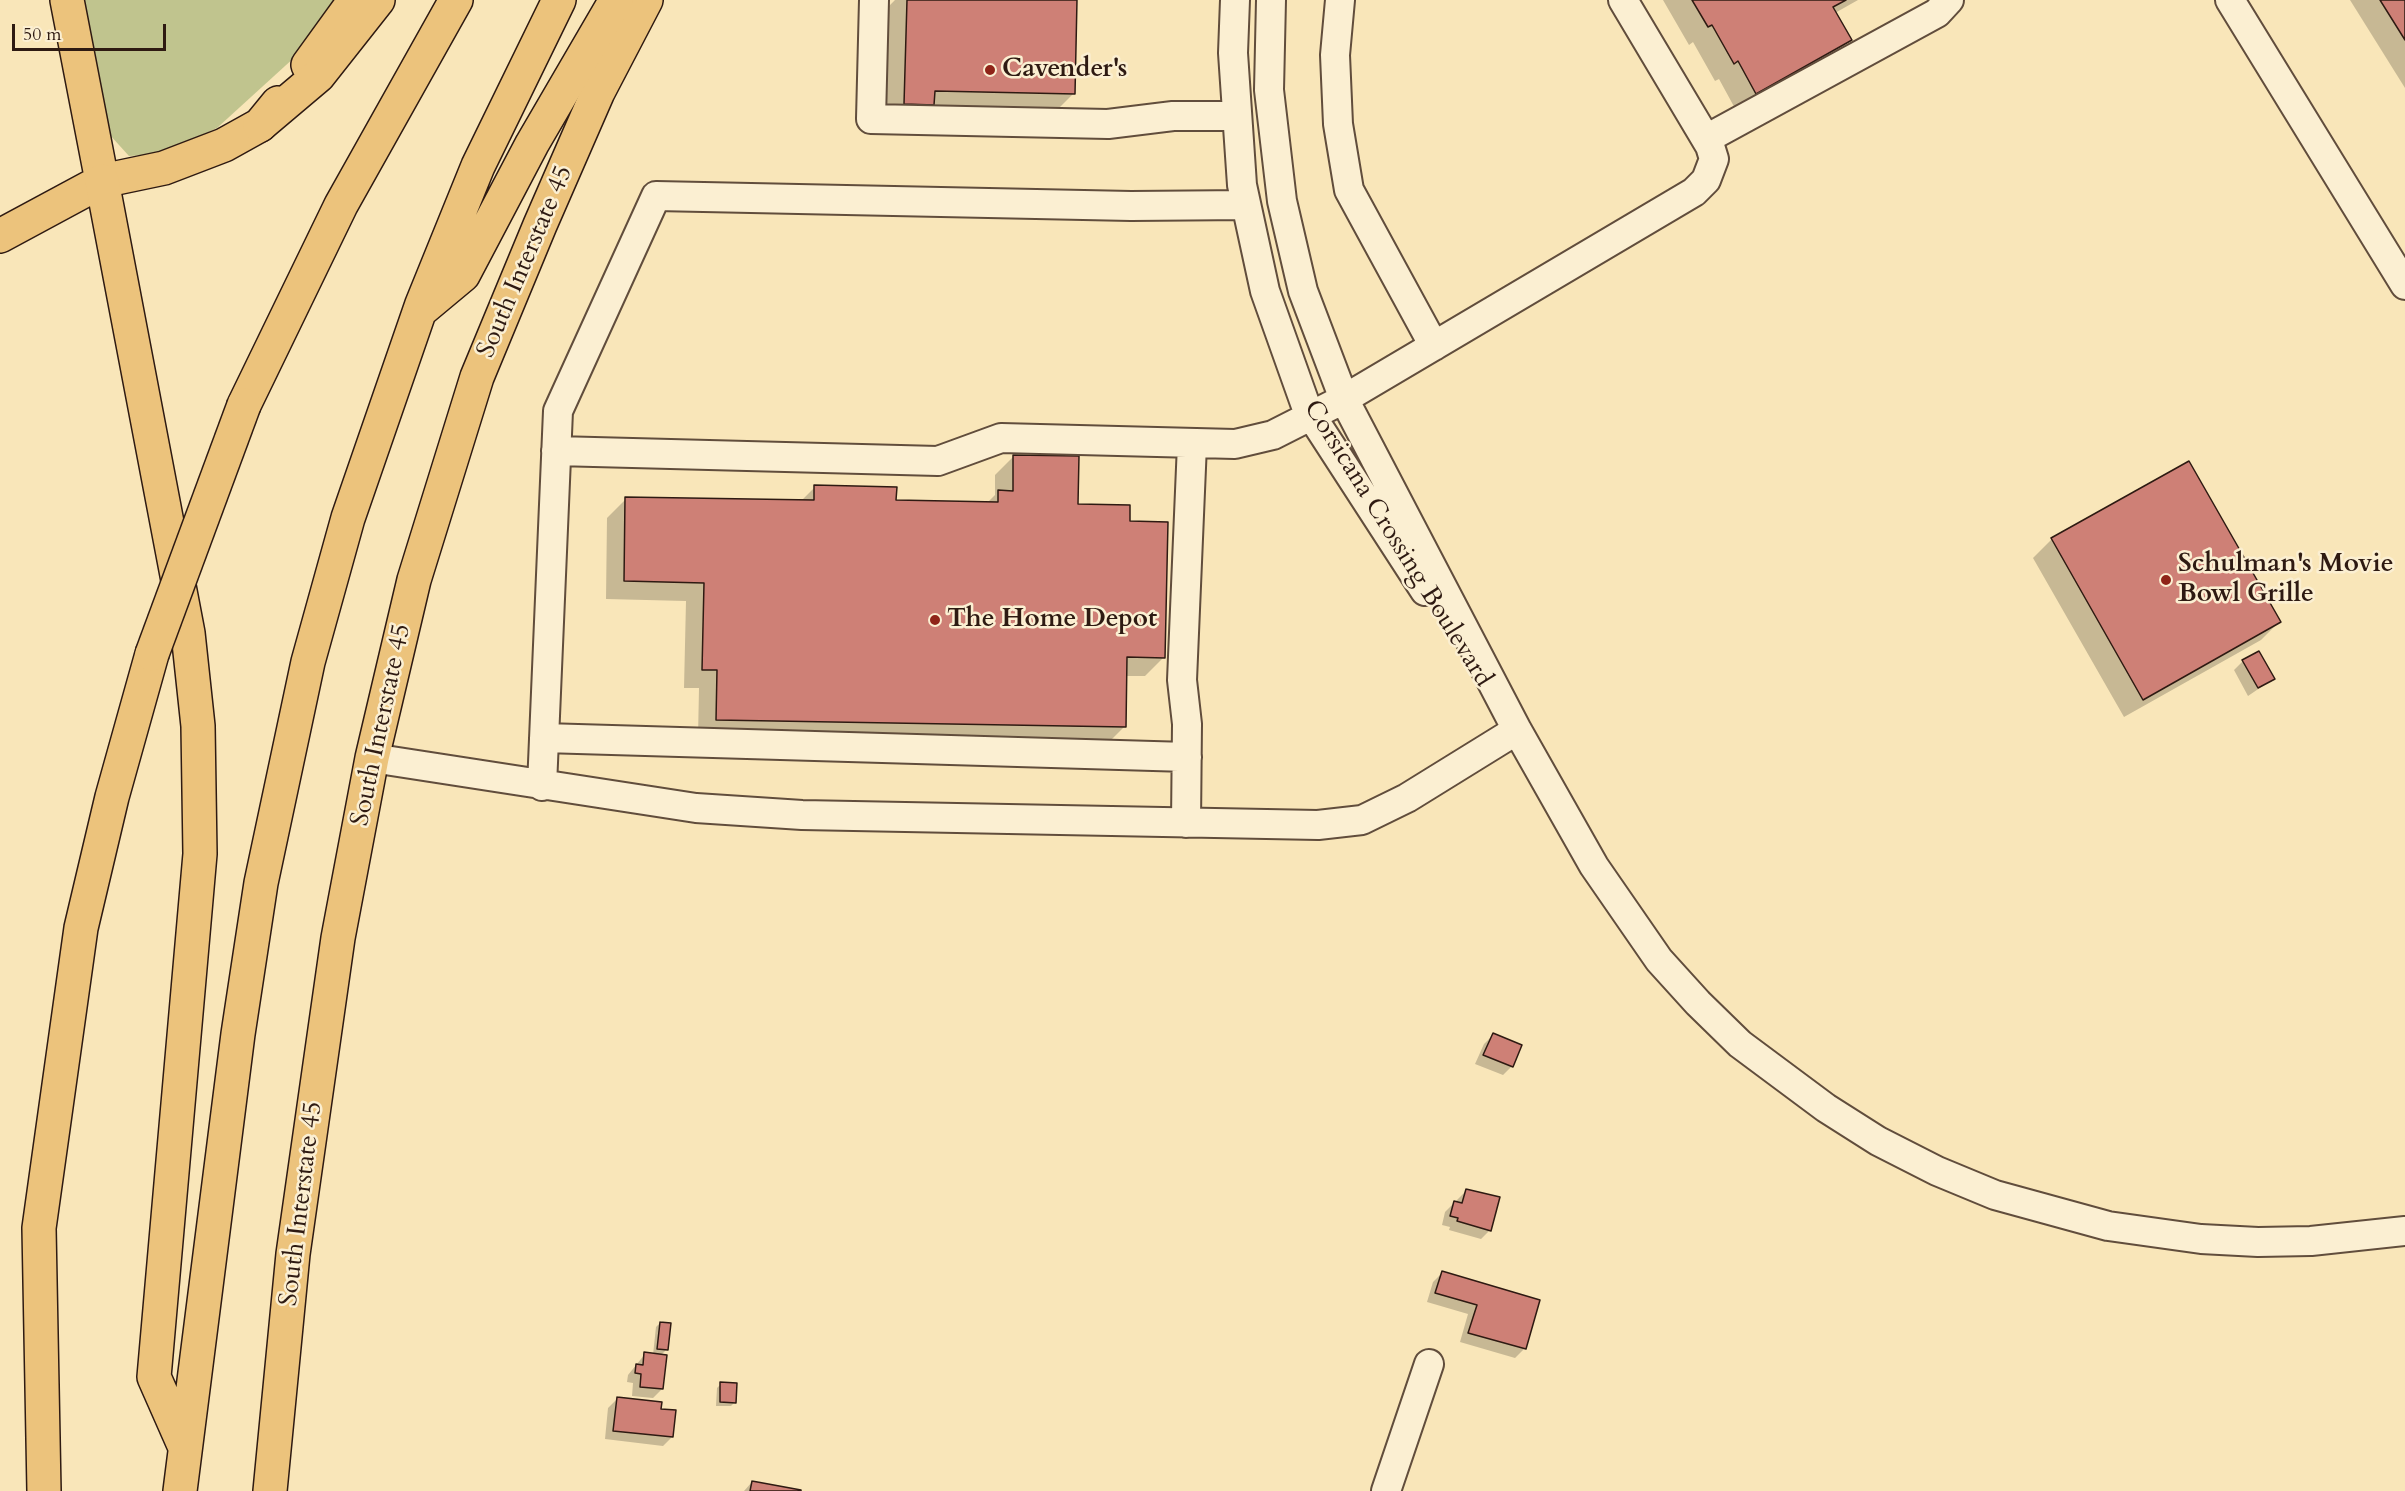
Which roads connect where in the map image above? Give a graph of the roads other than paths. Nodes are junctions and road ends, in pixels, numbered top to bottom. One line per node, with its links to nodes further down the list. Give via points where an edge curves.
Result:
1 (67, 0): 18 (main road)
2 (355, 0): 16 (main road)
3 (378, 0): 16 (main road, via 318,76)
4 (456, 0): 39 (main road, bridge, via 341,205 244,405 152,654 112,797 81,928 39,1228)
5 (559, 0): 24 (main road, via 478,166)
6 (616, 0): 24 (main road, via 532,144 463,275)
7 (646, 0): 32 (main road, South Interstate 45, via 594,102 477,377 414,580)
8 (874, 0): 15 (street, via 871,119 1108,123 1173,116)
9 (1235, 0): 15 (street, Corsicana Crossing Boulevard)
10 (1271, 0): 26 (street, Corsicana Crossing Boulevard, via 1269,90 1282,201 1303,291)
11 (1340, 0): 25 (street, via 1335,55 1337,112 1349,190)
12 (1623, 0): 17 (street)
13 (1949, 0): 17 (street, via 1937,13)
14 (2230, 0): 23 (street)
15 (1236, 116): 20 (street, Corsicana Crossing Boulevard)
16 (260, 124): 18 (main road, via 195,159)
17 (1706, 139): 25 (street, via 1713,159 1711,170 1694,192)
18 (102, 181): 19 (main road); 38 (main road, via 188,633 198,726 200,866 154,1377)
19 (60, 205): 21 (main road); 22 (main road)
20 (1246, 205): 27 (street, Corsicana Crossing Boulevard, via 1265,291); 29 (street, via 656,196 558,411)
21 (0, 236)
22 (0, 249)
23 (2405, 285)
24 (420, 311): 38 (main road, via 348,518 308,662 275,808 238,1034)
25 (1434, 346): 26 (street)
26 (1344, 399): 27 (street); 30 (street, Corsicana Crossing Boulevard)
27 (1312, 417): 28 (street, via 1273,435 1235,444); 30 (street, Corsicana Crossing Boulevard)
28 (1192, 444): 29 (street, via 1001,438 938,461); 33 (street, via 1182,680)
29 (556, 451): 31 (street)
30 (1516, 730): 35 (street, via 1407,798 1362,819 1317,825); 36 (street, Corsicana Crossing Boulevard, via 1594,866 1659,960 1740,1044 1780,1076 1878,1141 1995,1196 2051,1213 2141,1232 2258,1242 2372,1237)
31 (544, 738): 33 (street); 34 (street)
32 (372, 758): 34 (street); 41 (main road, South Interstate 45, via 339,938 295,1243)
33 (1187, 758): 35 (street)
34 (542, 786): 35 (street, via 696,808 802,815)
35 (1186, 823)
36 (2405, 1231)
37 (1429, 1364): 42 (street)
38 (184, 1447): 40 (main road)
39 (44, 1491)
40 (180, 1491)
41 (270, 1491)
42 (1386, 1491)

